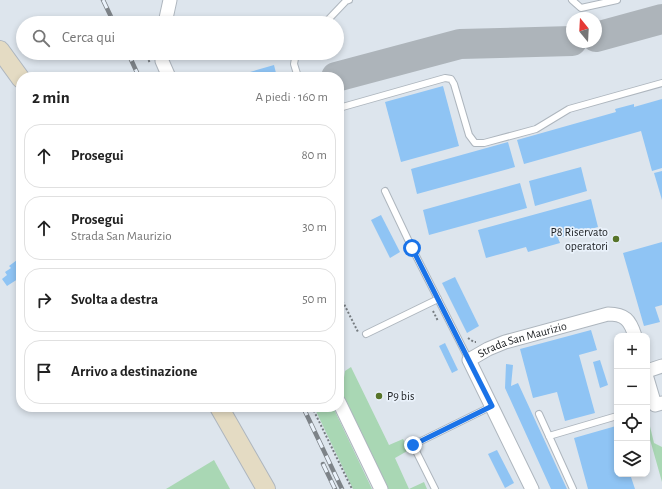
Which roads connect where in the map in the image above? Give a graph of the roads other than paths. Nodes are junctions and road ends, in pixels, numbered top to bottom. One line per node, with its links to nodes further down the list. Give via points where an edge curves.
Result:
1 (170, 0): 5 (street)
2 (349, 0): 6 (lane)
3 (572, 0): 4 (lane, via 580,8)
4 (617, 0)
5 (167, 16)
6 (332, 16)
7 (0, 50): 10 (main road)
8 (162, 60): 11 (street)
9 (295, 60): 12 (lane)
10 (16, 72)
11 (167, 72)
12 (296, 72)
13 (662, 84): 14 (lane, via 569,109 536,129 484,144 475,143 469,135 451,79 445,78)
14 (344, 107)
15 (385, 191): 16 (lane)
16 (438, 299): 18 (lane); 19 (lane)
17 (634, 333): 19 (street, Strada San Maurizio, via 625,317 608,314 505,342)
18 (362, 335)
19 (469, 360): 24 (street, Strada San Maurizio)
20 (662, 366): 21 (street)
21 (650, 370)
22 (650, 388): 23 (street, via 655,405)
23 (662, 403)
24 (492, 406): 32 (lane, via 413,445); 33 (street, Strada San Maurizio)
25 (222, 412): 30 (main road)
26 (344, 412): 31 (street)
27 (539, 414): 29 (lane)
28 (614, 417): 29 (lane)
29 (549, 436): 34 (lane)
30 (266, 489)
31 (381, 489)
32 (435, 489)
33 (532, 489)
34 (573, 489)

